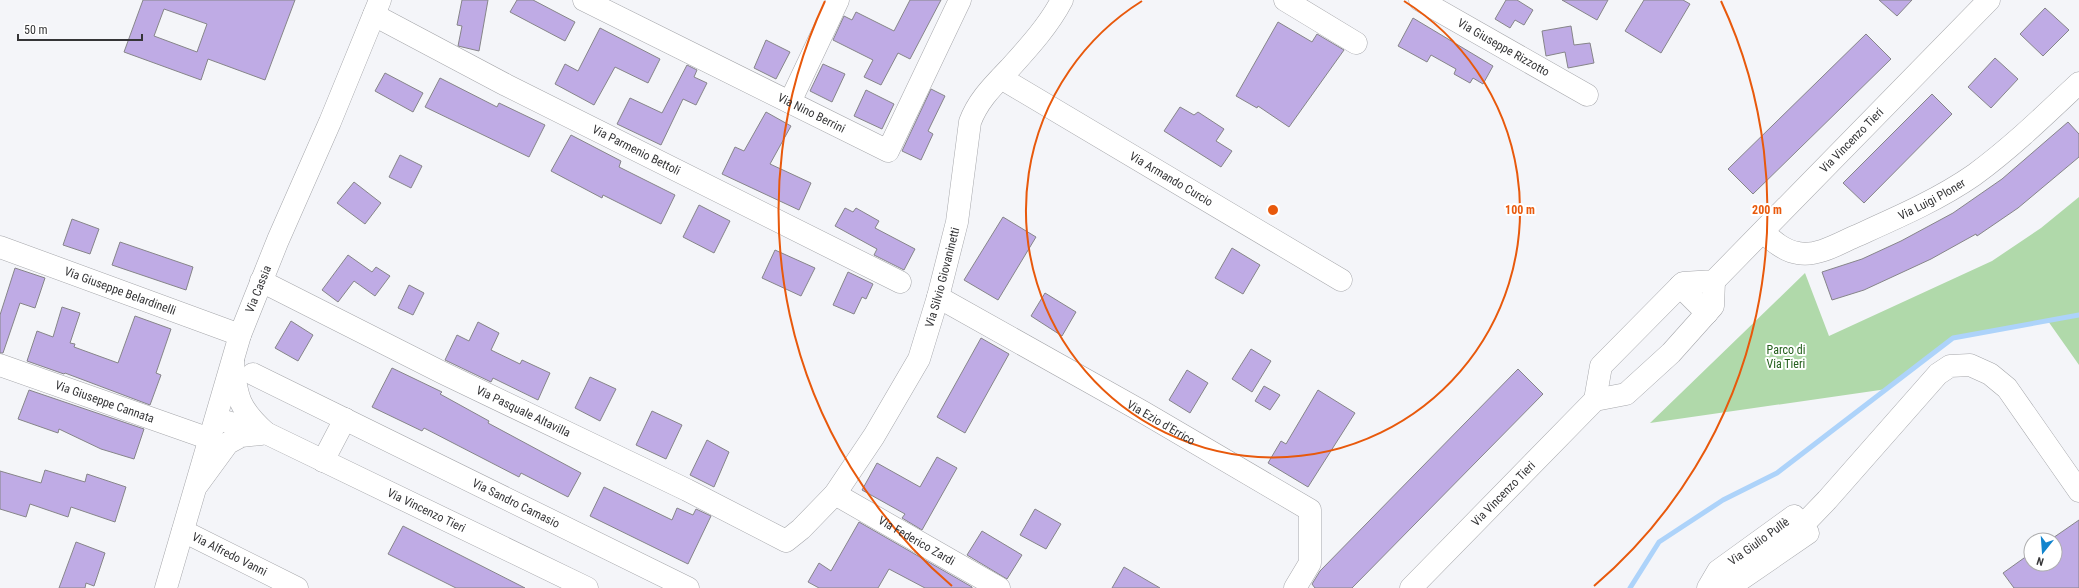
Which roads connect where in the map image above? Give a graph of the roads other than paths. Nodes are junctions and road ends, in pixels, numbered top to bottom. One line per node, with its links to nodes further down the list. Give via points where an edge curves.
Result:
1 (584, 0): 13 (street, Via Nino Berrini)
2 (838, 0): 13 (street)
3 (960, 0): 13 (street, Via Nino Berrini, via 888,151)
4 (1062, 0): 10 (street, Via Silvio Giovaninetti, via 1055,15)
5 (1285, 0): 9 (street)
6 (1420, 0): 12 (street, Via Giuseppe Rizzotto)
7 (1989, 0): 14 (street, Via Vincenzo Tieri)
8 (377, 8): 17 (street, Via Cassia); 19 (street, Via Parmenio Bettoli, via 506,85)
9 (1356, 43)
10 (1001, 78): 16 (street, Via Armando Curcio); 21 (street, Via Silvio Giovaninetti, via 974,110 970,122 957,222)
11 (2079, 83): 14 (street, Via Luigi Ploner, via 2018,140 1973,175 1902,215 1821,250 1803,254 1782,247)
12 (1587, 95)
13 (790, 102)
14 (1763, 232): 18 (street, Via Vincenzo Tieri)
15 (0, 247): 23 (street, Via Giuseppe Belardinelli)
16 (1341, 280)
17 (262, 281): 23 (street, Via Cassia); 40 (street, Via Pasquale Altavilla)
18 (1714, 281): 20 (street, via 1683,283); 22 (street, via 1713,306)
19 (900, 282)
20 (1680, 286): 22 (street); 26 (street)
21 (938, 297): 37 (street, Via Silvio Giovaninetti, via 919,358 874,436); 46 (street, Via Ezio d'Errico, via 1143,412 1310,510 1310,563)
22 (1706, 313): 28 (street, via 1671,353)
23 (240, 335): 24 (street, Via Cassia)
24 (233, 362): 30 (street, Via Cassia); 32 (street, Via Vincenzo Tieri, via 235,389 241,405)
25 (0, 365): 33 (street, Via Giuseppe Cannata)
26 (1600, 366): 28 (street); 29 (street)
27 (253, 374): 31 (street, Via Sandro Camasio)
28 (1629, 392): 29 (street)
29 (1595, 400): 47 (street, Via Vincenzo Tieri)
30 (218, 415): 32 (street, Via Vincenzo Tieri); 33 (street, Via Cassia)
31 (345, 419): 34 (street); 44 (street, Via Sandro Camasio)
32 (260, 427): 34 (street, Via Vincenzo Tieri); 35 (street, via 228,443)
33 (210, 439): 35 (street, Via Cassia)
34 (323, 461): 43 (street, Via Vincenzo Tieri)
35 (197, 486): 39 (street, Via Cassia)
36 (2079, 491): 38 (street, via 2007,388 1990,374 1970,365 1950,366 1933,378)
37 (835, 494): 40 (street, Via Silvio Giovaninetti); 45 (street, Via Federico Zardi)
38 (1802, 526): 48 (street, Via Giulio Pullè, via 1794,516 1718,571); 49 (street, Via Giulio Pullè, via 1808,533 1731,586)
39 (183, 531): 41 (street, Via Cassia); 42 (street, Via Alfredo Vanni)
40 (786, 541)
41 (166, 588)
42 (297, 588)
43 (587, 588)
44 (688, 588)
45 (999, 588)
46 (1295, 588)
47 (1411, 588)
48 (1708, 588)
49 (1724, 588)

